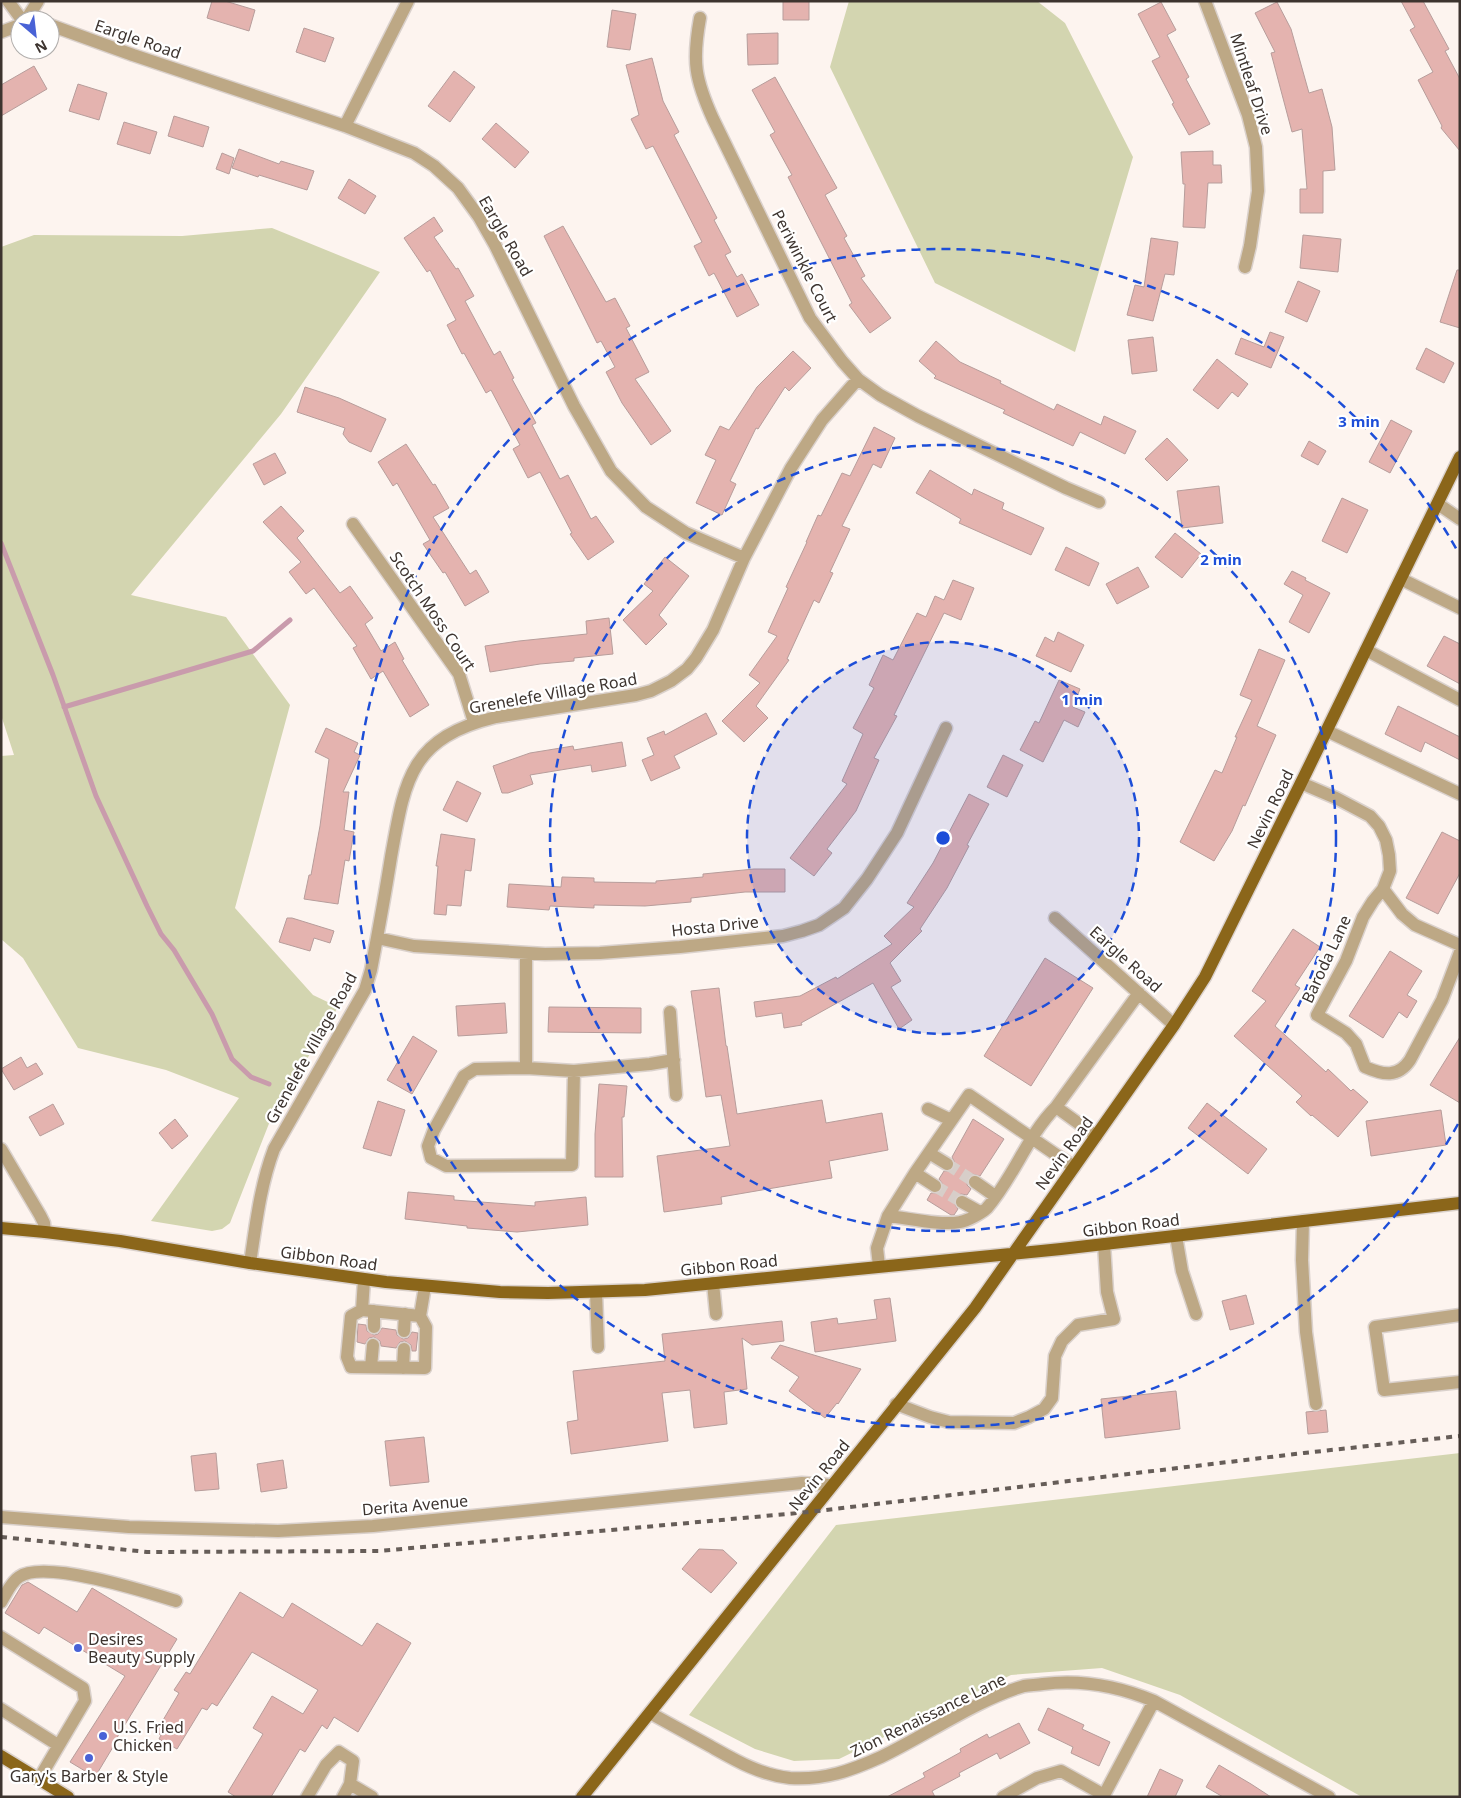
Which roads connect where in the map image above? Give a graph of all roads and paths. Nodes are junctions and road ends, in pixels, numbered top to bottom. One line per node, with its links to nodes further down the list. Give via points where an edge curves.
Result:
1 (408, 1): 5 (street)
2 (1205, 1): 6 (street, Mintleaf Drive, via 1248,115 1256,147 1258,191)
3 (700, 18): 7 (street, Periwinkle Court, via 696,70 713,119 810,318)
4 (60, 29): 5 (street, Eargle Road)
5 (345, 126): 13 (street, Eargle Road, via 414,153 458,188 480,217 574,406 611,471 646,507 686,533)
6 (1245, 267)
7 (858, 380): 9 (street, Periwinkle Court, via 918,416); 13 (street, Grenelefe Village Road, via 810,437)
8 (1460, 457): 10 (main road, Nevin Road)
9 (1099, 502)
10 (1438, 504): 11 (street); 14 (main road, Nevin Road)
11 (1460, 519)
12 (353, 524): 18 (street, Scotch Moss Court, via 459,674)
13 (744, 558): 18 (street, Grenelefe Village Road, via 713,630 687,669 671,681 636,696)
14 (1401, 579): 15 (street); 16 (main road, Nevin Road)
15 (1460, 608)
16 (1366, 650): 17 (street); 20 (main road, Nevin Road)
17 (1460, 700)
18 (474, 722): 25 (street, Grenelefe Village Road, via 450,732 436,743 409,779 400,807)
19 (946, 728): 28 (street, Hosta Drive, via 892,841 844,908 819,924 783,936 680,947 600,953)
20 (1327, 731): 21 (main road, Nevin Road); 22 (street)
21 (1302, 783): 23 (street, Baroda Lane, via 1361,810 1379,826 1389,856 1390,872); 31 (main road, Nevin Road, via 1205,977)
22 (1460, 794)
23 (1384, 890): 26 (street, via 1415,925); 27 (street, Baroda Lane, via 1363,917 1346,960 1317,1016 1346,1033 1356,1044 1365,1067 1384,1073 1397,1073 1405,1068 1442,1000)
24 (1055, 918): 29 (street, Eargle Road)
25 (377, 938): 28 (street, Hosta Drive, via 414,946); 59 (street, Grenelefe Village Road, via 365,990 274,1149 261,1193)
26 (1460, 945)
27 (1460, 952)
28 (526, 953): 33 (street)
29 (1139, 993): 31 (street, Eargle Road); 36 (street)
30 (670, 1012): 32 (street)
31 (1174, 1025): 39 (main road, Nevin Road)
32 (674, 1060): 34 (street); 35 (street)
33 (526, 1068): 34 (street); 34 (street, via 475,1069 464,1076 434,1130 428,1146 431,1158 446,1166 572,1165)
34 (574, 1071)
35 (676, 1095)
36 (1056, 1107): 39 (street); 40 (street)
37 (928, 1109): 38 (street)
38 (952, 1120): 40 (street, via 969,1095); 42 (street)
39 (1096, 1136): 44 (main road, Nevin Road)
40 (1032, 1138): 44 (street); 48 (street)
41 (1, 1149): 55 (street, via 40,1214)
42 (929, 1153): 43 (street); 45 (street)
43 (948, 1164)
44 (1074, 1167): 58 (main road, Nevin Road)
45 (915, 1173): 47 (street); 52 (street)
46 (975, 1182): 48 (street)
47 (935, 1186)
48 (995, 1196): 51 (street)
49 (962, 1202): 51 (street)
50 (1460, 1203): 53 (main road, Gibbon Road)
51 (980, 1212): 52 (street, via 961,1222)
52 (888, 1216): 60 (street, via 877,1248)
53 (1302, 1221): 56 (main road, Gibbon Road); 80 (street, via 1306,1332)
54 (1, 1228): 55 (main road, Gibbon Road)
55 (45, 1232): 59 (main road, Gibbon Road)
56 (1176, 1236): 57 (main road, Gibbon Road); 68 (street, via 1182,1272)
57 (1104, 1244): 58 (main road, Gibbon Road); 79 (street, via 1107,1292 1114,1319 1078,1325 1062,1341 1056,1356 1052,1398 1044,1409 1014,1423 949,1422)
58 (1013, 1253): 60 (main road, Gibbon Road); 79 (main road, Nevin Road, via 975,1308)
59 (250, 1263): 61 (main road, Gibbon Road)
60 (879, 1266): 62 (main road, Gibbon Road)
61 (364, 1280): 63 (main road, Gibbon Road); 65 (street)
62 (713, 1283): 64 (main road, Gibbon Road); 67 (street)
63 (424, 1286): 64 (main road, Gibbon Road, via 500,1292); 69 (street)
64 (596, 1292): 74 (street)
65 (368, 1310): 66 (street); 71 (street); 76 (street, via 351,1316 347,1357 351,1367)
66 (405, 1314): 69 (street); 72 (street)
67 (716, 1314)
68 (1196, 1314)
69 (420, 1316): 77 (street, via 426,1327 424,1368)
70 (1460, 1316): 78 (street, via 1375,1327 1384,1390)
71 (374, 1327)
72 (404, 1331)
73 (373, 1345): 76 (street)
74 (598, 1347)
75 (404, 1349): 77 (street)
76 (371, 1367): 77 (street)
77 (403, 1368)
78 (1460, 1382)
79 (896, 1404): 81 (main road, Nevin Road)
80 (1316, 1404)
81 (831, 1485): 82 (street, Derita Avenue, via 802,1483 373,1526 278,1531 129,1527); 88 (main road, Nevin Road)
82 (1, 1517)
83 (3, 1594): 84 (street, via 18,1577 29,1572 101,1579)
84 (176, 1601)
85 (1, 1637): 89 (street, via 83,1688 86,1700)
86 (1154, 1701): 88 (street, Zion Renaissance Lane, via 1095,1683 1025,1686 990,1700 853,1770 813,1778 764,1773); 95 (street); 102 (street, Zion Renaissance Lane)
87 (1, 1709): 89 (street)
88 (650, 1713): 100 (main road, Nevin Road)
89 (58, 1745): 93 (street)
90 (1, 1756): 92 (main road)
91 (1, 1769): 92 (main road, via 8,1767)
92 (25, 1771): 93 (main road)
93 (39, 1779): 96 (main road)
94 (350, 1784): 97 (street, via 353,1761 339,1752 326,1765); 98 (street); 99 (street)
95 (1104, 1796): 101 (street, via 1061,1771 1037,1778)
96 (68, 1797)
97 (307, 1797)
98 (343, 1797)
99 (372, 1797)
100 (582, 1797)
101 (1003, 1797)
102 (1329, 1797)

